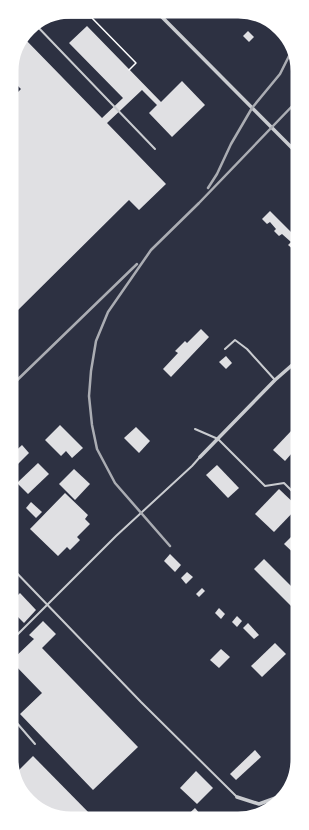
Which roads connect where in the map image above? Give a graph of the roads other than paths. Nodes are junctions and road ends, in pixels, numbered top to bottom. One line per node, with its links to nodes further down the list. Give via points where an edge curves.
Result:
1 (161, 16): 4 (street)
2 (38, 27): 5 (lane)
3 (293, 143): 4 (lane)
4 (290, 146): 6 (street)
5 (155, 149)
6 (293, 149)
7 (225, 349): 9 (lane, via 235,340)
8 (293, 364): 9 (street)
9 (275, 380): 11 (street)
10 (195, 429): 11 (lane)
11 (218, 439): 12 (street); 13 (lane, via 265,486 284,483)
12 (200, 457): 15 (lane)
13 (293, 491)
14 (16, 572): 15 (lane)
15 (48, 605): 16 (lane); 19 (lane)
16 (16, 636)
17 (16, 722): 18 (lane)
18 (35, 744)
19 (237, 797): 20 (street, via 259,804)
20 (276, 798)

